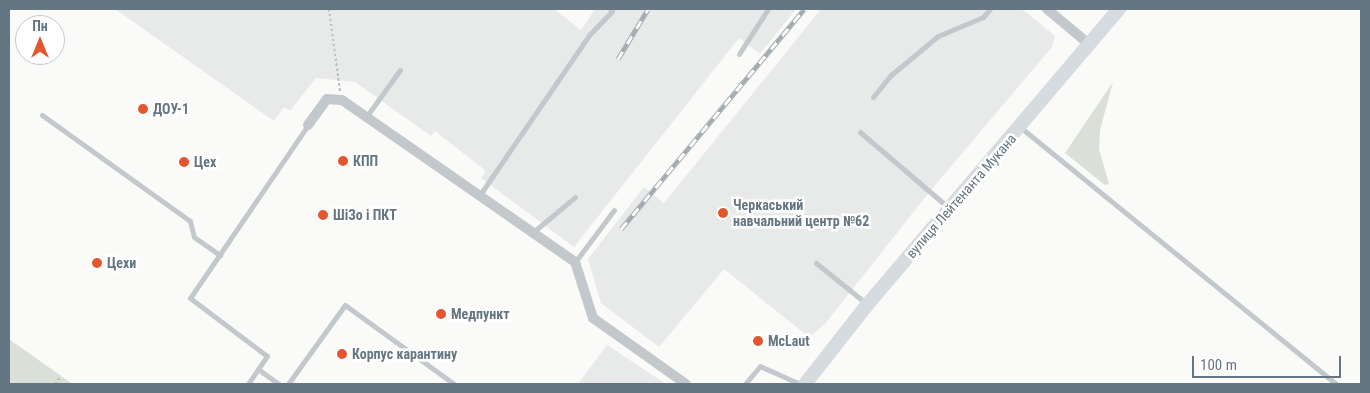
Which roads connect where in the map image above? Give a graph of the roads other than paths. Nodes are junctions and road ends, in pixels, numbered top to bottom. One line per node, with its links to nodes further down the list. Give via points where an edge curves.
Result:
1 (612, 9): 15 (lane, via 590,34)
2 (768, 9): 7 (lane)
3 (990, 9): 9 (lane, via 983,17 938,36 891,75)
4 (1047, 9): 6 (street)
5 (1119, 9): 6 (main road, вулиця Лейтенанта Мукана)
6 (1090, 45): 13 (main road, вулиця Лейтенанта Мукана)
7 (739, 54)
8 (400, 70): 11 (lane)
9 (873, 97)
10 (42, 115): 20 (lane, via 190,221 194,237)
11 (365, 117): 12 (street, via 342,100 327,100); 15 (street)
12 (308, 125): 20 (lane)
13 (1020, 127): 17 (main road, вулиця Лейтенанта Мукана); 33 (lane)
14 (860, 132): 17 (lane)
15 (479, 196): 19 (street)
16 (575, 197): 19 (lane)
17 (949, 208): 23 (main road, вулиця Лейтенанта Мукана)
18 (614, 210): 21 (lane)
19 (532, 233): 21 (street)
20 (220, 255): 24 (lane, via 190,298 267,356)
21 (575, 262): 29 (street, via 593,318)
22 (816, 263): 23 (lane)
23 (867, 305): 32 (main road, вулиця Лейтенанта Мукана)
24 (258, 369): 25 (lane); 26 (lane)
25 (248, 384)
26 (279, 384)
27 (288, 384): 28 (lane, via 345,305)
28 (454, 384)
29 (686, 384)
30 (745, 384): 31 (lane, via 760,366)
31 (800, 384)
32 (805, 384)
33 (1336, 384)

